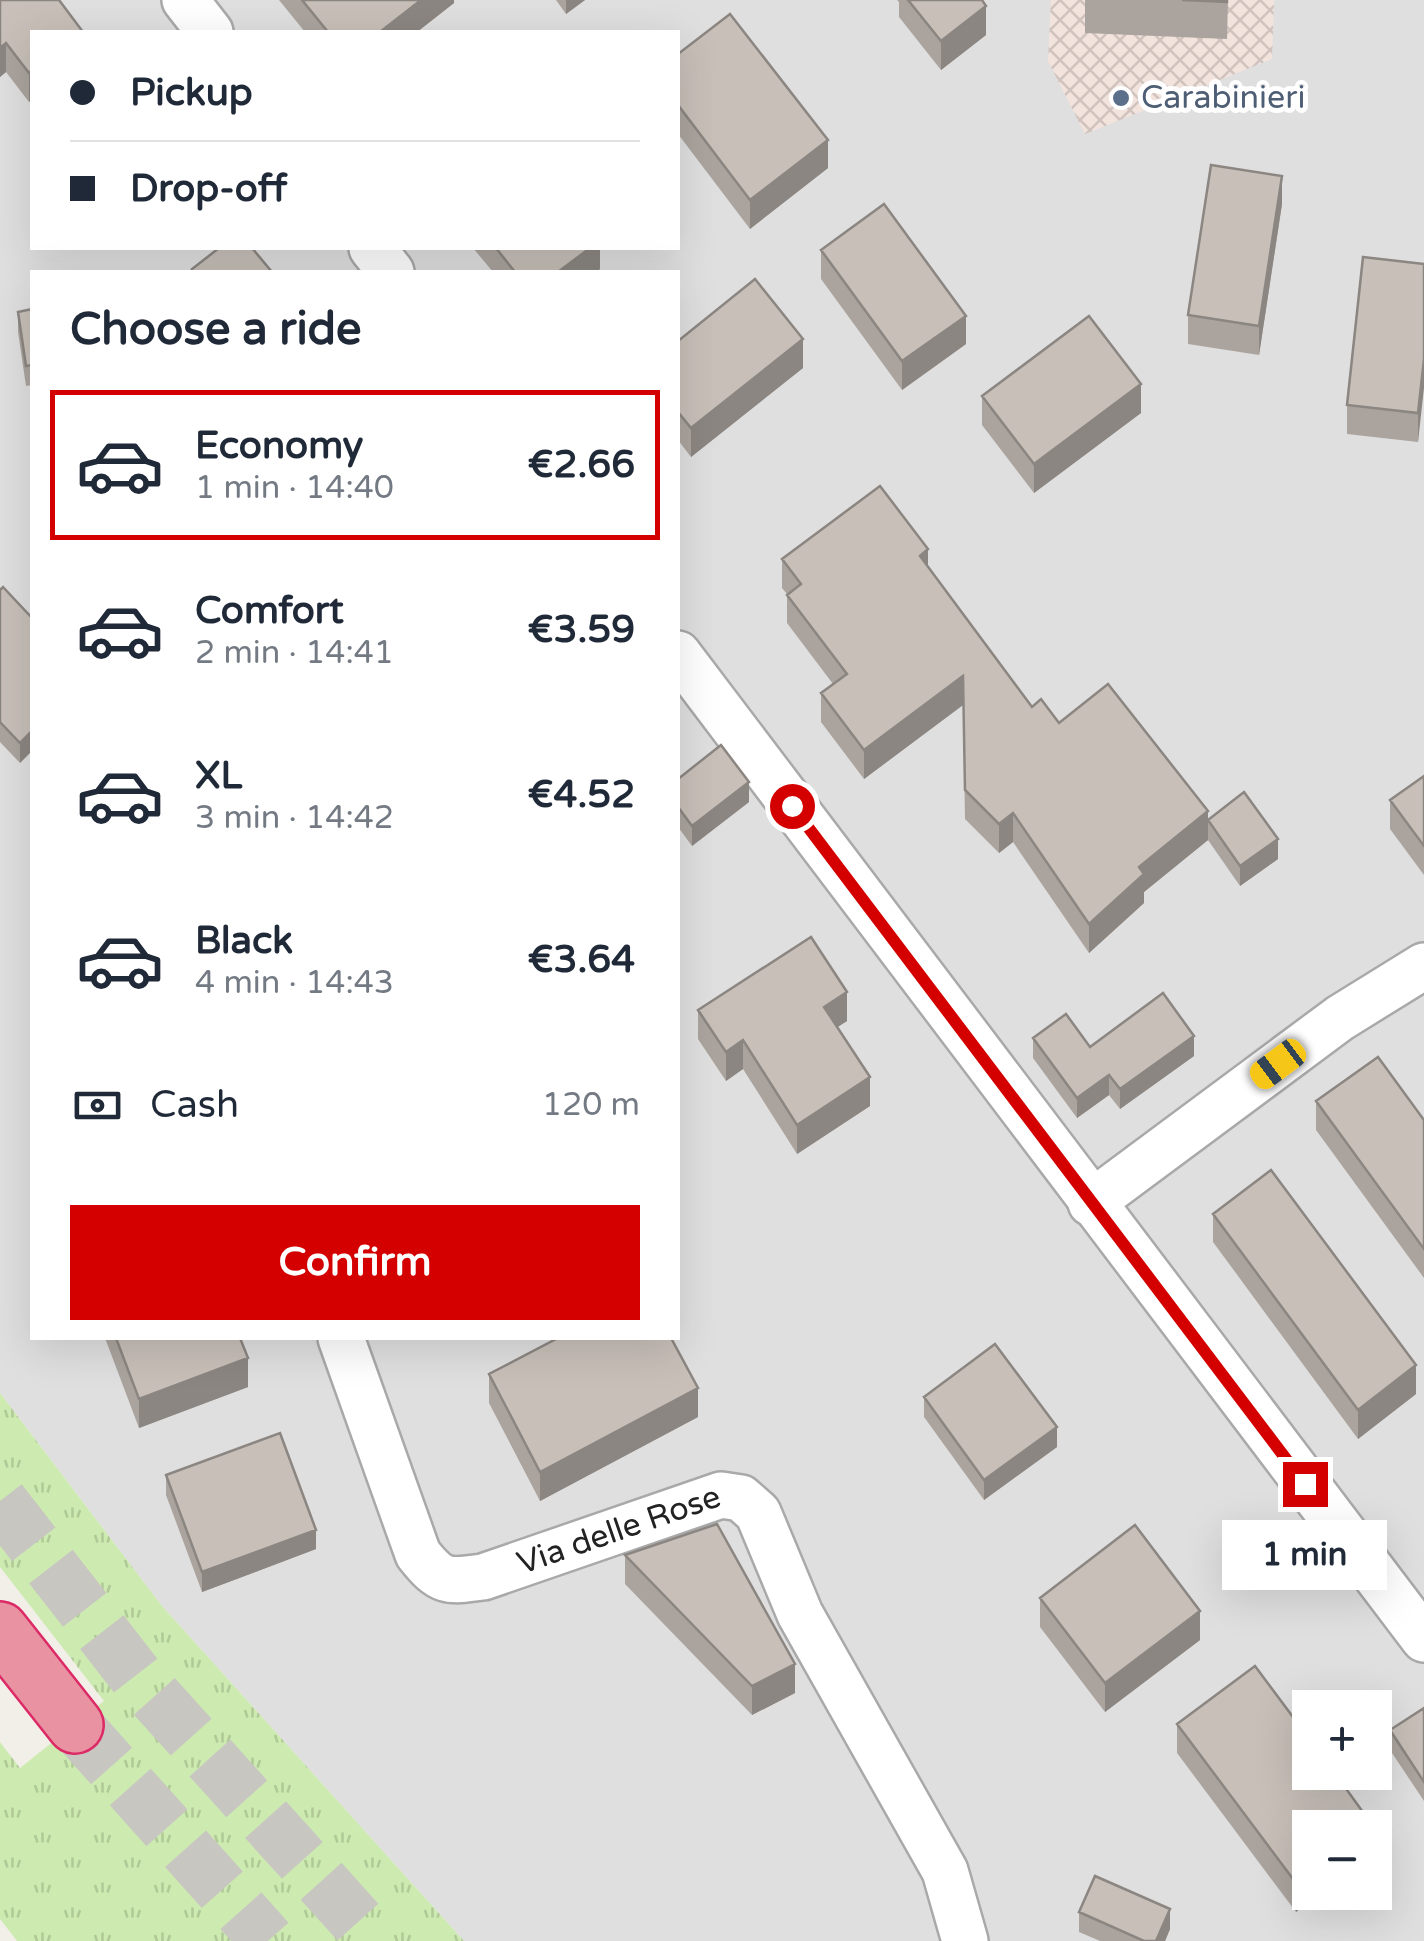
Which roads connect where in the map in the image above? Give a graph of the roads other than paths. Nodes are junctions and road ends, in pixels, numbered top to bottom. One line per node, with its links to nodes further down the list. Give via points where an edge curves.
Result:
1 (186, 0): 2 (street)
2 (208, 30)
3 (680, 657): 5 (street)
4 (1424, 966): 5 (street, via 1340,1018)
5 (1091, 1203): 8 (street)
6 (342, 1340): 10 (street, Via delle Rose, via 418,1554 450,1582 721,1495 741,1498 758,1513 800,1614 945,1871)
7 (0, 1630): 9 (highway)
8 (1424, 1639)
9 (75, 1725)
10 (965, 1941)

